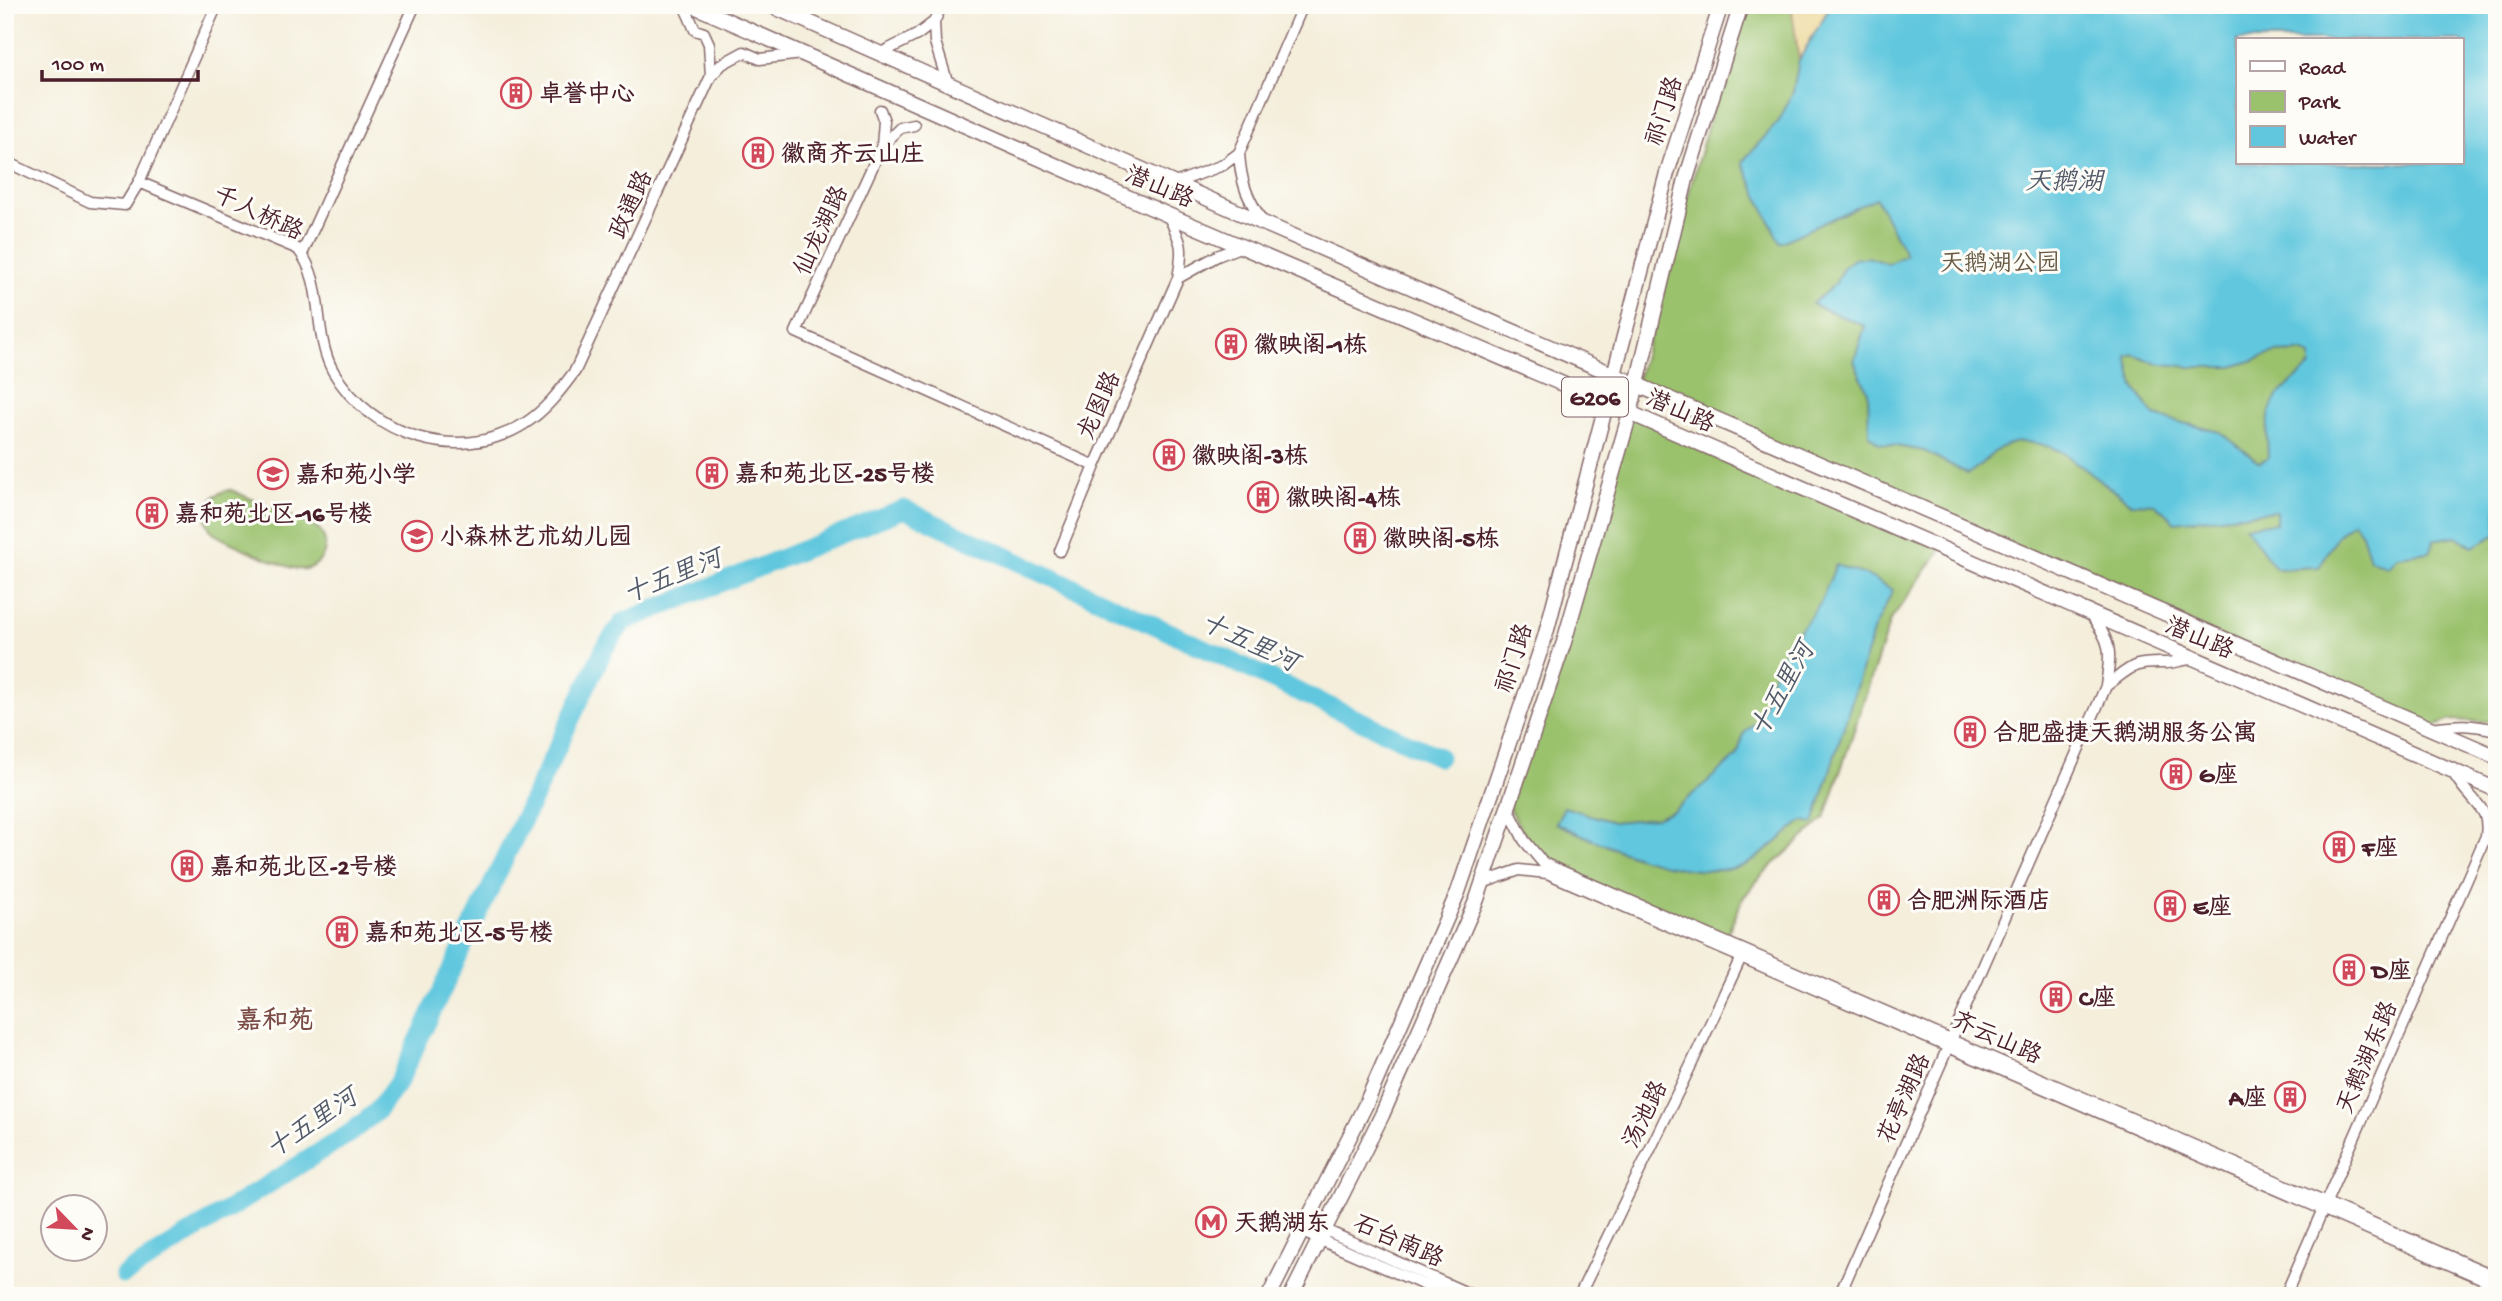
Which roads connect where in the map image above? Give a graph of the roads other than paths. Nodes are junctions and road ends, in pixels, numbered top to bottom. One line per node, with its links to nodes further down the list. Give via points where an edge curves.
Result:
1 (217, 5): 20 (street)
2 (415, 5): 25 (street)
3 (684, 5): 13 (street, via 695,30 705,33)
4 (692, 5): 11 (main road, 潜山路 / G206)
5 (771, 5): 12 (main road, 潜山路 / G206)
6 (942, 5): 10 (street)
7 (1303, 5): 18 (street)
8 (1721, 5): 28 (main road, 祁门路, via 1667,173)
9 (1741, 5): 29 (main road, 祁门路, via 1686,178)
10 (934, 22): 12 (street); 14 (street)
11 (802, 54): 13 (street, via 760,59 744,52); 22 (main road, 潜山路 / G206)
12 (879, 54): 14 (main road, 潜山路 / G206)
13 (711, 76): 27 (street, 政通路)
14 (947, 81): 21 (main road, 潜山路 / G206)
15 (880, 110): 17 (street, via 884,121)
16 (914, 125): 17 (street, via 900,128)
17 (881, 146): 32 (street, 仙龙湖路, via 796,332)
18 (1239, 153): 21 (street, via 1223,165); 23 (street, via 1245,192)
19 (5, 161): 20 (street, via 90,202 125,205)
20 (139, 182): 25 (street, 千人桥路, via 286,243)
21 (1175, 183): 23 (main road, 潜山路 / G206)
22 (1168, 215): 24 (main road, 潜山路 / G206); 26 (street, via 1181,247)
23 (1264, 223): 28 (main road, 潜山路 / G206)
24 (1242, 246): 26 (street); 30 (main road, 潜山路 / G206)
25 (302, 254): 27 (street, 千人桥路, via 312,271 323,346 345,389 378,420 422,440 472,441 522,425 560,391)
26 (1178, 278): 32 (street, 龙图路)
27 (588, 348)
28 (1615, 376): 29 (main road, 潜山路 / G206); 30 (main road, 祁门路)
29 (1636, 384): 31 (main road, 祁门路); 37 (main road, 潜山路 / G206)
30 (1608, 403): 31 (main road, 潜山路 / G206); 48 (main road, 祁门路, via 1545,636 1458,892 1365,1106)
31 (1630, 413): 34 (main road, 潜山路 / G206); 42 (main road, 祁门路, via 1564,642)
32 (1095, 466): 33 (street, 龙图路)
33 (1060, 551)
34 (2090, 613): 35 (main road, 潜山路 / G206); 36 (street, 花亭湖路, via 2106,637 2111,655)
35 (2195, 659): 36 (street, via 2136,664); 40 (main road, 潜山路 / G206)
36 (2106, 686): 46 (street, 花亭湖路)
37 (2431, 728): 38 (street, via 2476,724); 39 (main road, 潜山路 / G206)
38 (2497, 730)
39 (2497, 757)
40 (2451, 770): 41 (main road, 潜山路 / G206); 43 (street, 天鹅湖东路, via 2480,804)
41 (2497, 790)
42 (1507, 806): 44 (main road, 祁门路); 45 (street, 齐云山路, via 1524,840 1543,863)
43 (2491, 834): 47 (street, 天鹅湖东路)
44 (1482, 883): 45 (street, via 1519,870 1547,873); 49 (main road, 祁门路, via 1382,1115)
45 (1746, 955): 46 (street, 齐云山路); 56 (street, 汤池路); 57 (street, 汤池路)
46 (1949, 1043): 47 (street, 齐云山路); 58 (street, 花亭湖路)
47 (2324, 1206): 50 (street, 齐云山路); 51 (street); 59 (street, 天鹅湖东路)
48 (1304, 1227): 49 (street, 石台南路); 52 (main road, 祁门路)
49 (1322, 1235): 53 (main road, 祁门路); 54 (street, 石台南路); 55 (street, 石台南路)
50 (2497, 1277)
51 (2497, 1285)
52 (1269, 1296)
53 (1291, 1296)
54 (1450, 1296)
55 (1474, 1296)
56 (1579, 1296)
57 (1586, 1296)
58 (1839, 1296)
59 (2286, 1296)

